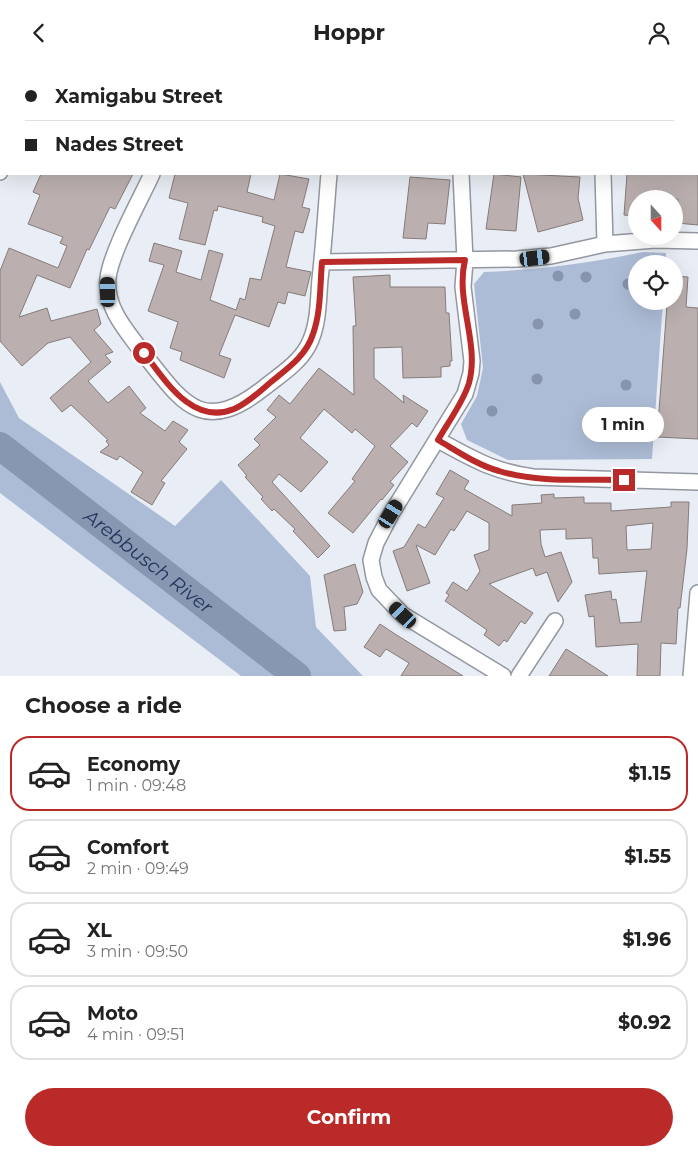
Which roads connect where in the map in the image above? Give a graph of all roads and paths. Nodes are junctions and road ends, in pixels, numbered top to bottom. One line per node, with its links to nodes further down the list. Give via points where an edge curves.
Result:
1 (152, 175): 8 (street, via 112,262 108,292 122,326 176,394 192,406 215,412 232,410 302,355 316,321)
2 (330, 175): 8 (street)
3 (461, 175): 7 (street)
4 (603, 175): 6 (street)
5 (698, 241): 6 (street)
6 (604, 244): 7 (street, via 535,258)
7 (465, 260): 8 (street); 9 (street, via 463,287 471,373 465,394)
8 (322, 262)
9 (438, 440): 10 (street, via 492,469 514,475); 13 (street, via 376,543 371,560 374,577 379,591 403,615)
10 (698, 482)
11 (698, 593): 15 (street)
12 (555, 621): 14 (street)
13 (503, 676)
14 (519, 676)
15 (690, 676)

